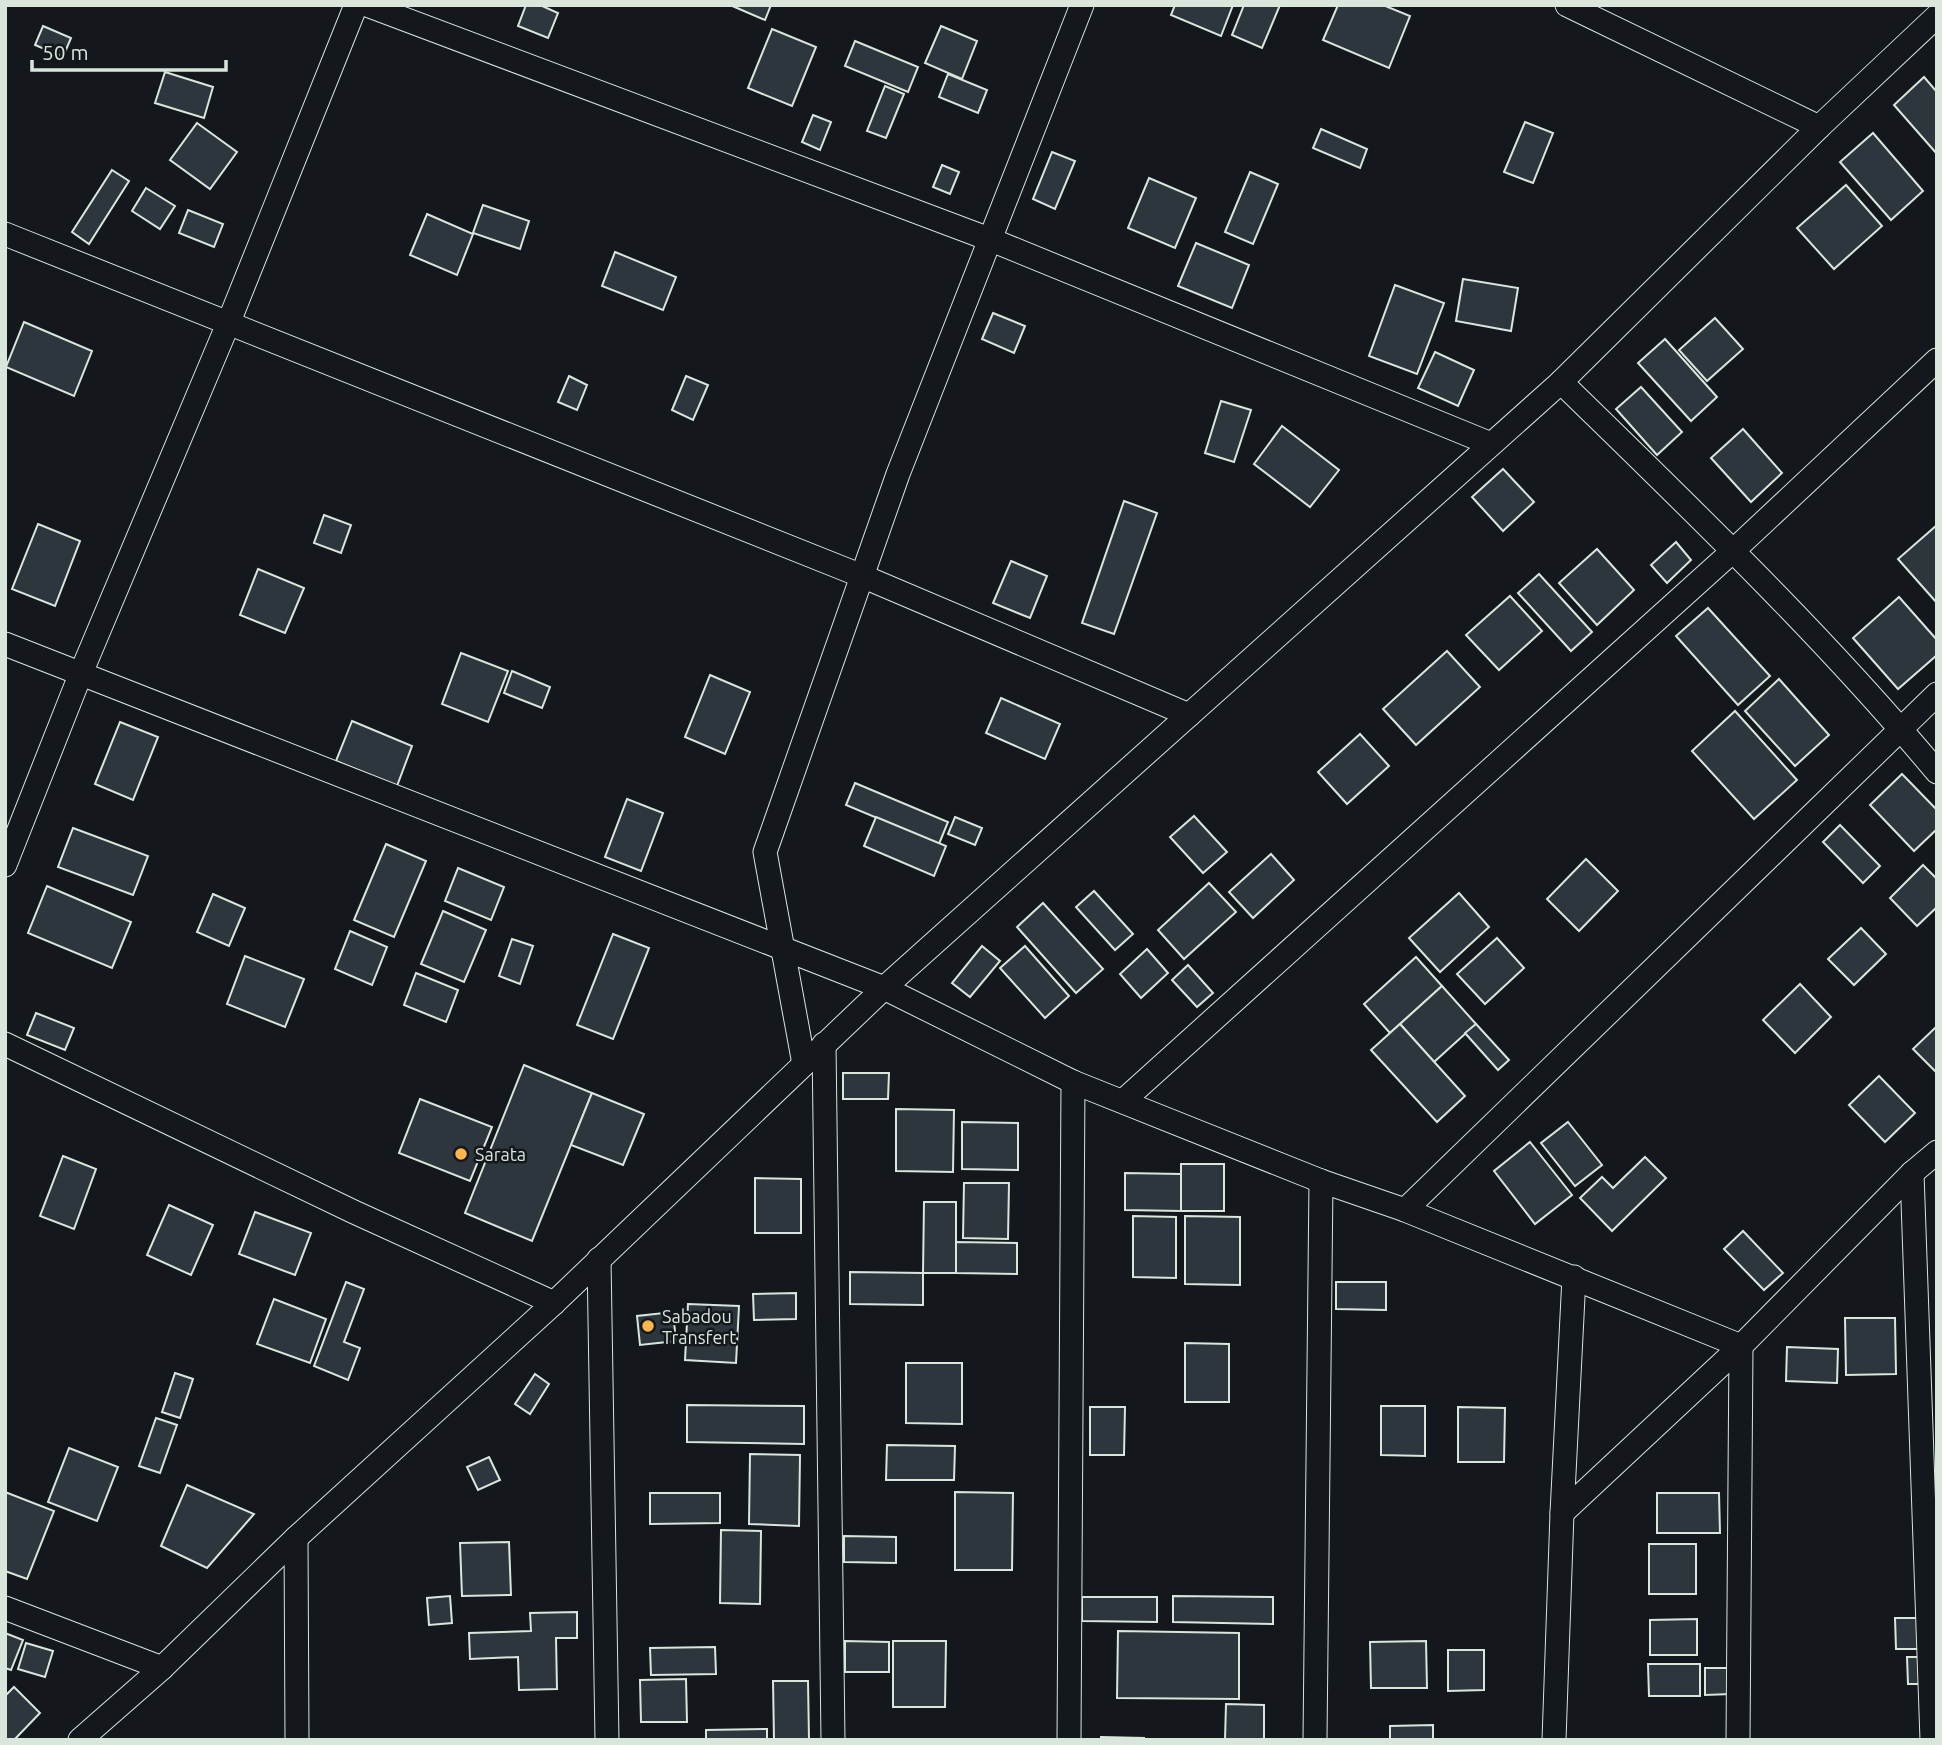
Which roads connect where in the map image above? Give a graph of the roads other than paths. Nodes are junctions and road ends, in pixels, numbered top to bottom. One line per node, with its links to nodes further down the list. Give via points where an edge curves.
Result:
1 (356, 5): 9 (street)
2 (367, 5): 8 (street)
3 (1082, 5): 8 (street)
4 (1567, 5): 6 (street)
5 (1937, 16): 6 (street)
6 (1819, 127): 11 (street)
7 (5, 234): 9 (street)
8 (989, 239): 12 (street); 14 (street)
9 (228, 324): 14 (street); 16 (street)
10 (1937, 360): 13 (street)
11 (1561, 382): 12 (street); 13 (street)
12 (1491, 444): 18 (street)
13 (1734, 550): 19 (street); 28 (street)
14 (862, 576): 18 (street); 22 (street, via 765,852)
15 (5, 644): 16 (street)
16 (80, 673): 21 (street); 22 (street)
17 (1937, 694): 19 (street)
18 (1189, 715): 23 (street)
19 (1900, 728): 20 (street); 32 (street)
20 (1937, 772)
21 (5, 865)
22 (782, 947): 23 (street); 26 (street)
23 (884, 988): 25 (street); 27 (street)
24 (5, 1044): 35 (street)
25 (824, 1044): 26 (street); 44 (street)
26 (804, 1063): 33 (street)
27 (1073, 1082): 28 (street); 45 (street)
28 (1123, 1101): 31 (street)
29 (1937, 1152): 30 (street)
30 (1912, 1173): 36 (street); 49 (street)
31 (1321, 1181): 32 (street); 46 (street)
32 (1405, 1210): 34 (street)
33 (599, 1259): 35 (street); 43 (street)
34 (1574, 1277): 36 (street); 37 (street)
35 (554, 1303): 38 (street)
36 (1741, 1346): 37 (street); 48 (street)
37 (1562, 1513): 47 (street)
38 (296, 1538): 40 (street); 42 (street)
39 (5, 1608): 40 (street)
40 (162, 1668): 41 (street)
41 (80, 1740)
42 (297, 1740)
43 (607, 1740)
44 (833, 1740)
45 (1069, 1740)
46 (1315, 1740)
47 (1554, 1740)
48 (1738, 1740)
49 (1932, 1740)

